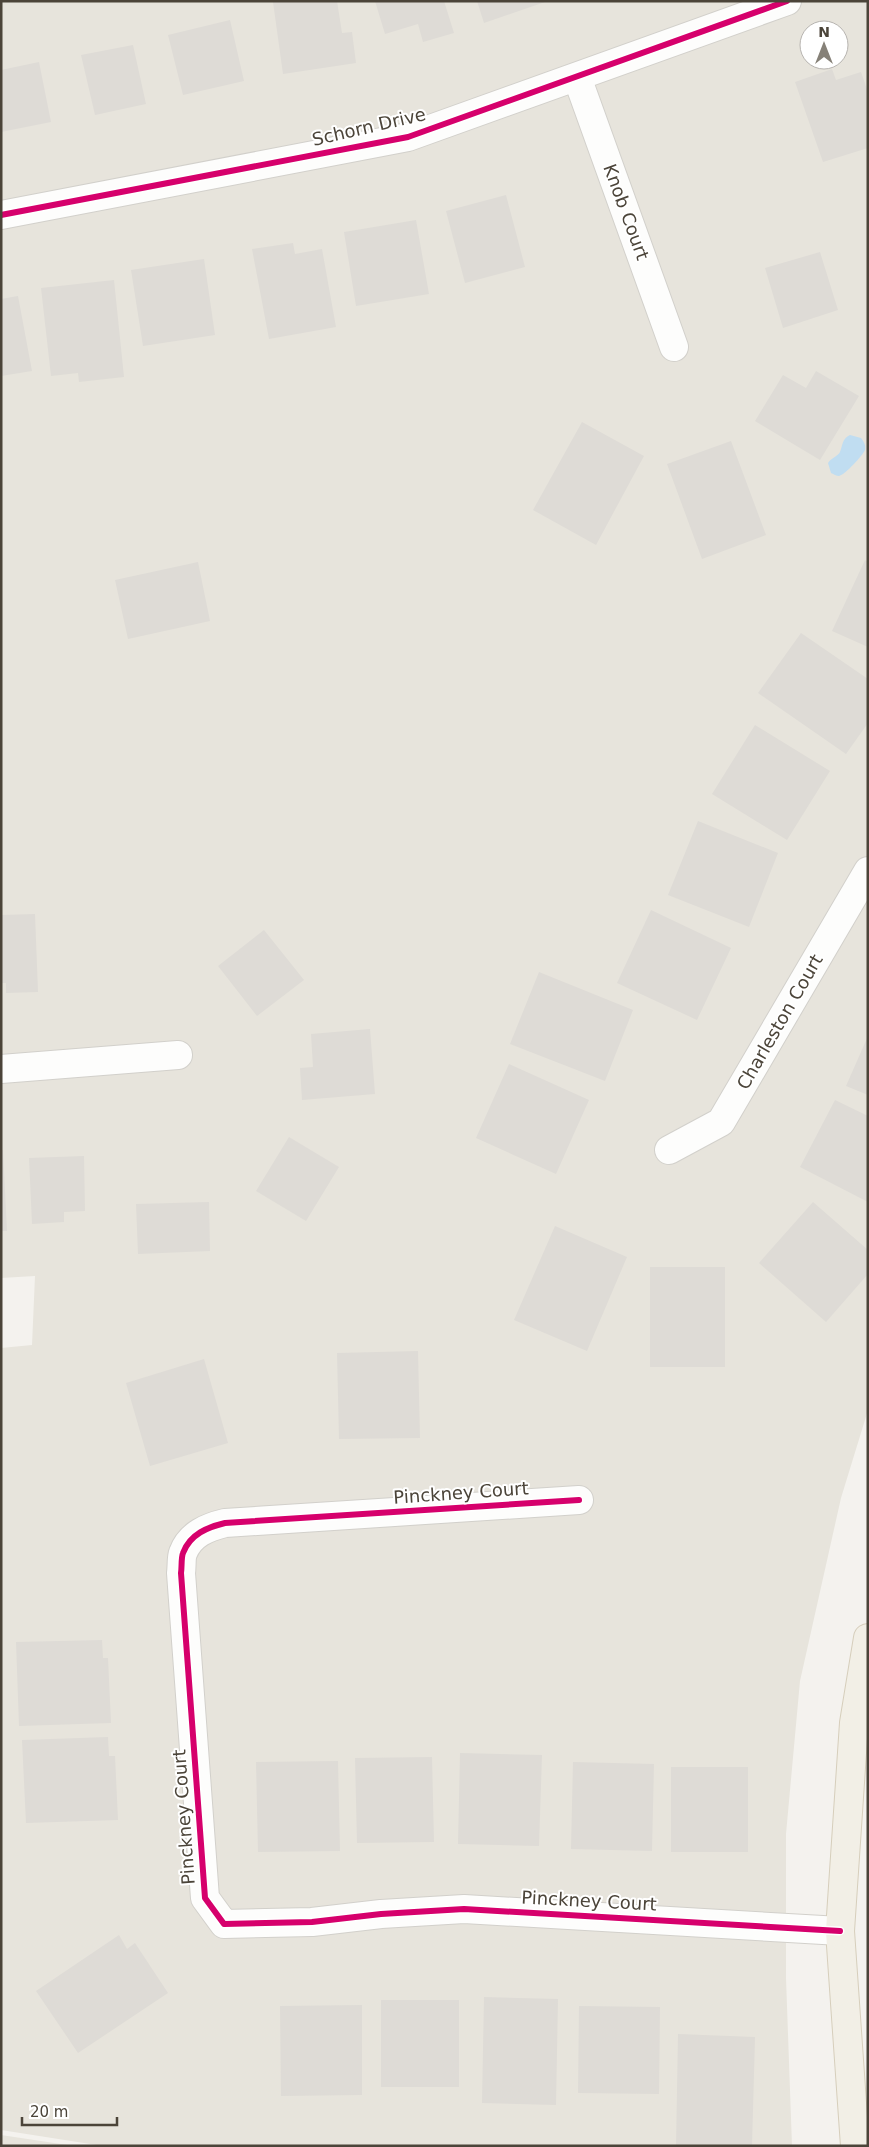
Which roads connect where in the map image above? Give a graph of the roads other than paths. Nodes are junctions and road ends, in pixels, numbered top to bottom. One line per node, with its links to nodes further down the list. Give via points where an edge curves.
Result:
1 (787, 1): 2 (street, Schorn Drive)
2 (577, 76): 3 (street, Schorn Drive, via 408,137); 4 (street, Knob Court)
3 (1, 215)
4 (674, 348)
5 (868, 871): 8 (street, Charleston Court, via 721,1122)
6 (178, 1056): 7 (street)
7 (1, 1068)
8 (669, 1150)
9 (579, 1500): 12 (street, Pinckney Court, via 225,1523 206,1528 195,1536 183,1553 181,1573 206,1898 224,1924 312,1922 464,1909)
10 (868, 1638): 11 (main road)
11 (861, 1724): 12 (main road)
12 (840, 1931): 13 (main road)
13 (855, 2146)

